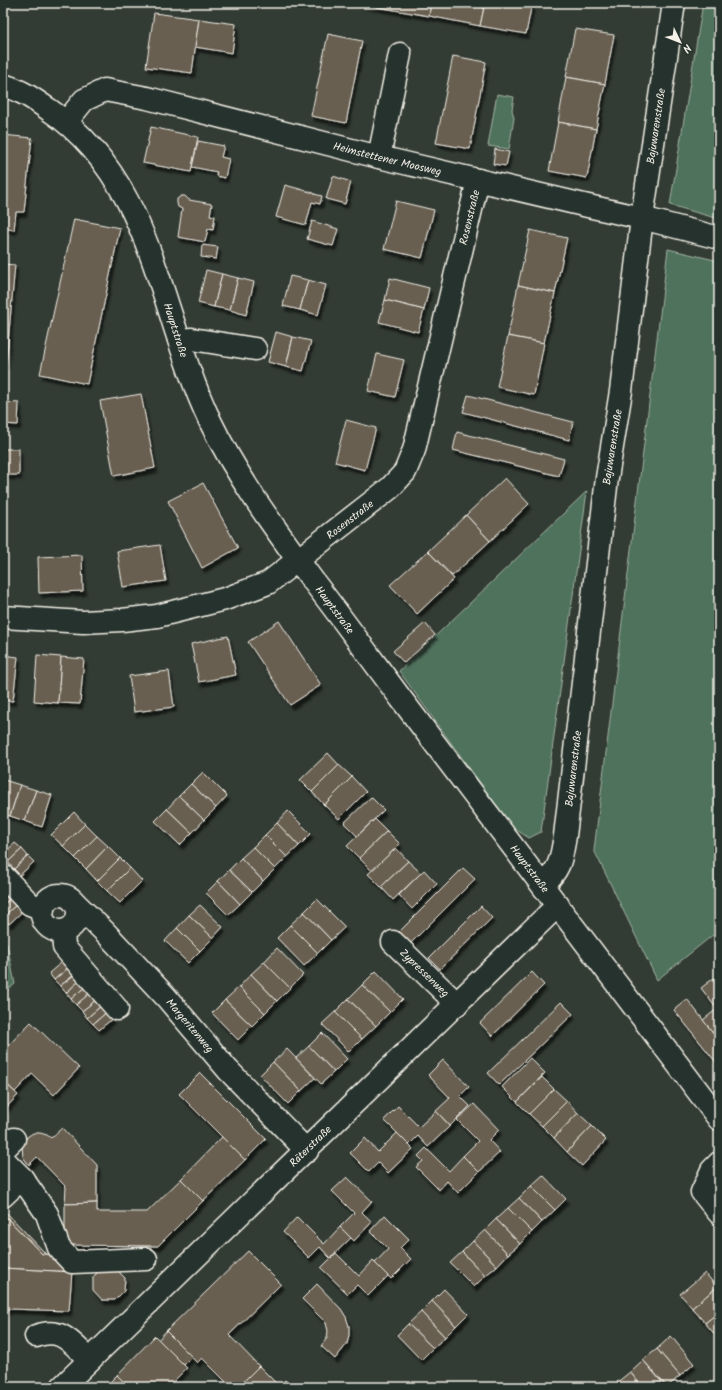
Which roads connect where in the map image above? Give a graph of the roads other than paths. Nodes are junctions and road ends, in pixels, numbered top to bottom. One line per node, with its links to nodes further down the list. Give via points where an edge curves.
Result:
1 (674, 3): 7 (street, Bajuwarenstraße)
2 (400, 54): 5 (street)
3 (3, 84): 4 (street, Hauptstraße, via 24,92)
4 (67, 121): 5 (street, Heimstettener Moosweg, via 84,100 105,90 147,98); 9 (street, Hauptstraße, via 91,145 124,193 156,265)
5 (380, 157): 6 (street, Heimstettener Moosweg)
6 (478, 180): 7 (street, Heimstettener Moosweg); 11 (street, Rosenstraße, via 424,415 414,450 404,472 390,488)
7 (642, 218): 8 (street, Heimstettener Moosweg); 14 (street, Bajuwarenstraße, via 621,391 607,478 565,836 560,864)
8 (719, 238)
9 (179, 340): 10 (street, via 192,339); 11 (street, Hauptstraße, via 209,418 228,457)
10 (255, 349)
11 (298, 560): 12 (street, Rosenstraße, via 268,583 225,599 157,616 83,622); 14 (street, Hauptstraße)
12 (3, 617)
13 (3, 876): 17 (street, via 30,904)
14 (543, 885): 16 (street, Hauptstraße)
15 (73, 901): 17 (street, Margeritenweg, via 69,897 58,895 47,900); 18 (street, via 78,917 72,927); 23 (street, Margeritenweg, via 166,997 228,1070)
16 (558, 906): 20 (street, Räterstraße); 22 (street, Hauptstraße)
17 (43, 908): 18 (street, via 42,917 49,928)
18 (63, 931): 21 (street, via 64,946)
19 (393, 942): 20 (street, Zypressenweg)
20 (457, 1004): 23 (street, Räterstraße)
21 (117, 1009)
22 (719, 1119)
23 (306, 1150): 31 (street, Räterstraße)
24 (3, 1159): 26 (street)
25 (719, 1163): 28 (street, via 712,1170 702,1192)
26 (22, 1178): 27 (street); 29 (street, via 47,1214 59,1248 72,1262 83,1269)
27 (3, 1196)
28 (719, 1213)
29 (146, 1260)
30 (36, 1336): 31 (street, via 46,1332 63,1335)
31 (90, 1360): 32 (street, Räterstraße)
32 (62, 1387)

